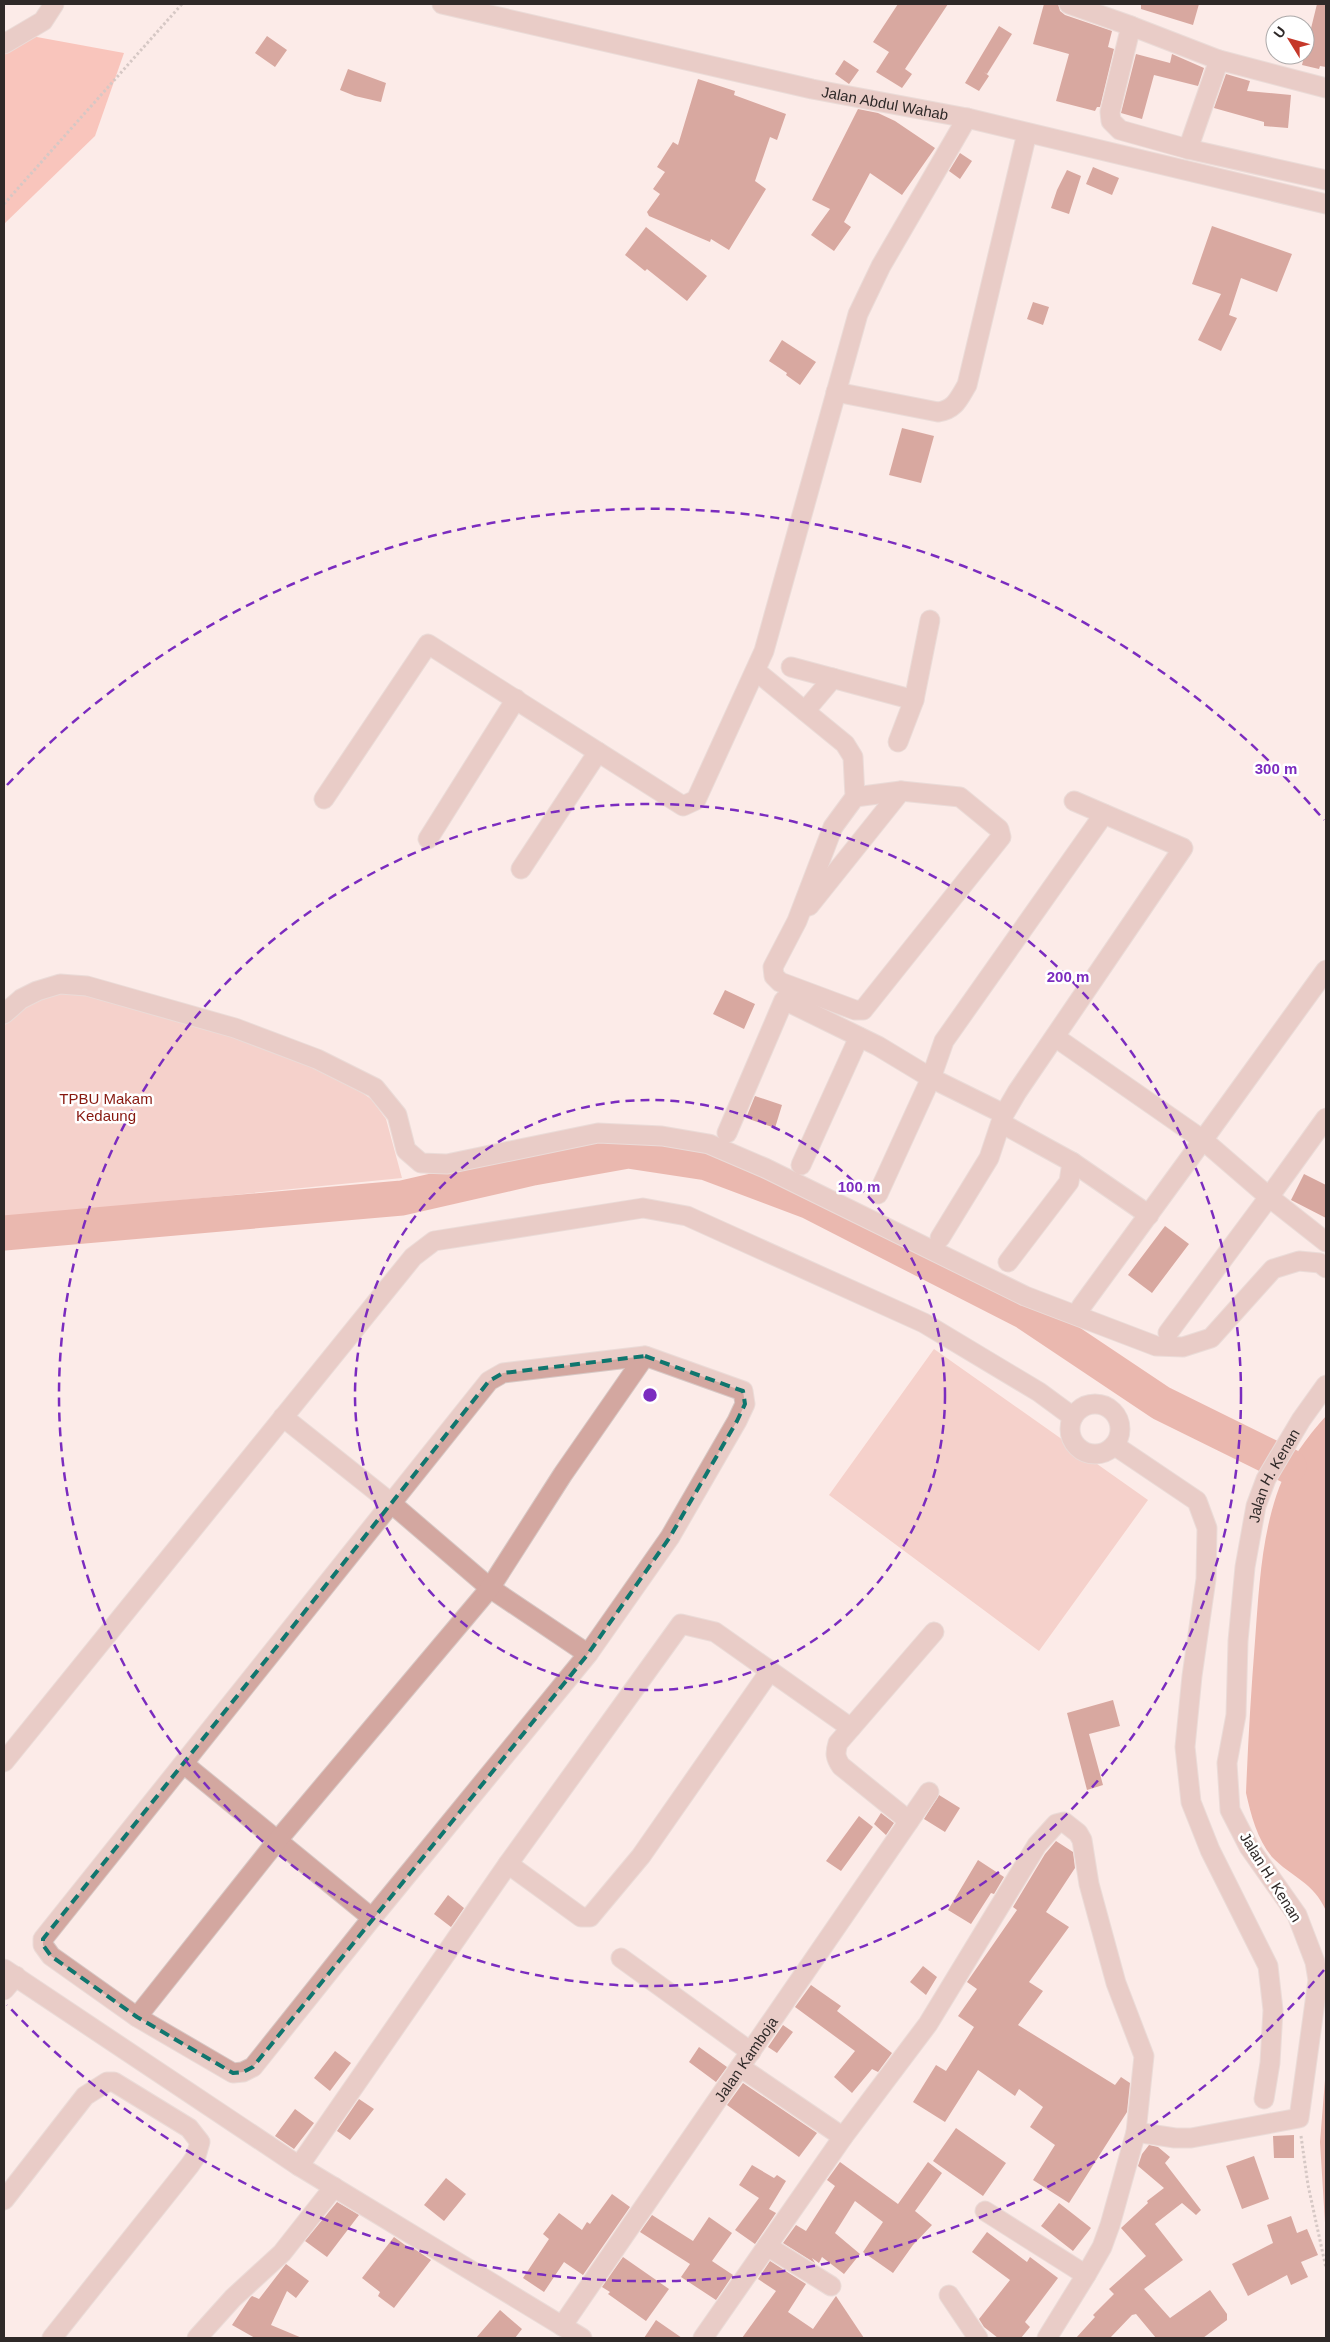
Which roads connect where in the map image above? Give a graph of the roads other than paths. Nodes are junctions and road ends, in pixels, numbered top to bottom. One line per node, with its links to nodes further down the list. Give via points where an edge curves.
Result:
1 (54, 4): 5 (street, via 43,21)
2 (442, 4): 8 (street, Jalan Abdul Wahab, via 812,89)
3 (1069, 4): 4 (street)
4 (1131, 26): 6 (street); 10 (street, via 1110,112 1111,121 1120,130)
5 (4, 44)
6 (1219, 60): 7 (street); 10 (street)
7 (1326, 88)
8 (967, 118): 9 (street, Jalan Abdul Wahab); 13 (street, via 881,266 858,314)
9 (1027, 133): 12 (street, Jalan Abdul Wahab); 13 (street, via 967,384 954,406 938,412)
10 (1188, 149): 11 (street)
11 (1326, 180)
12 (1326, 204)
13 (836, 392): 16 (street)
14 (930, 620): 19 (street)
15 (791, 667): 17 (street)
16 (756, 671): 20 (street); 22 (street, via 696,800 683,806)
17 (833, 678): 19 (street); 20 (street)
18 (516, 699): 22 (street); 25 (street, via 428,644); 28 (street)
19 (914, 700): 21 (street)
20 (805, 711): 23 (street, via 845,744 854,757)
21 (898, 742)
22 (598, 752): 29 (street)
23 (855, 789): 24 (street); 30 (street, via 833,827)
24 (901, 791): 30 (street); 30 (street, via 960,797 999,829 1002,837 863,1010 855,1010 780,982 774,976 773,967)
25 (324, 799)
26 (1074, 801): 27 (street)
27 (1104, 814): 34 (street, via 1183,848); 35 (street, via 944,1041)
28 (428, 838)
29 (522, 869)
30 (797, 921)
31 (1326, 970): 39 (street)
32 (4, 1014): 48 (street, via 37,990 60,984 87,986 235,1028 317,1058 375,1088 397,1115 406,1150 421,1163 447,1164 598,1133 662,1136 709,1144 765,1168 1025,1296 1156,1346 1183,1347 1210,1338 1273,1269 1299,1261 1320,1263)
33 (858, 1037): 35 (street); 38 (street, via 784,1000); 41 (street)
34 (1055, 1037): 36 (street); 39 (street)
35 (931, 1078): 36 (street); 42 (street)
36 (1002, 1118): 40 (street); 45 (street, via 989,1158)
37 (1326, 1118): 43 (street)
38 (727, 1133)
39 (1203, 1140): 43 (street); 44 (street)
40 (1072, 1162): 44 (street); 47 (street, via 1069,1182)
41 (801, 1165)
42 (878, 1194)
43 (1269, 1197): 46 (street); 50 (street)
44 (1149, 1214): 49 (street)
45 (940, 1238)
46 (1326, 1242)
47 (1008, 1262)
48 (1326, 1268)
49 (1081, 1307)
50 (1168, 1333)
51 (645, 1356): 56 (street, via 503,1373 489,1381); 57 (street, via 563,1474); 59 (street, via 743,1392 745,1404 670,1536)
52 (1326, 1385): 75 (street, Jalan H. Kenan, via 1266,1479 1256,1506 1245,1566 1236,1716 1227,1763 1230,1810 1249,1847 1297,1915 1315,1962 1318,1980 1299,2118 1191,2138)
53 (283, 1417): 54 (street, via 413,1257 434,1241 642,1208 687,1216 924,1323 1039,1392); 56 (street); 62 (street)
54 (1073, 1417): 55 (street, via 1071,1436 1081,1450 1097,1454); 55 (street, via 1081,1407 1089,1404 1097,1403 1111,1410 1119,1423 1118,1439)
55 (1114, 1445): 74 (street, via 1197,1501 1207,1528 1206,1580 1185,1747 1191,1802 1210,1850 1268,1966 1272,2010 1270,2063)
56 (391, 1503): 57 (street); 63 (street)
57 (490, 1588): 59 (street); 66 (street)
58 (934, 1632): 61 (street)
59 (588, 1654): 68 (street)
60 (770, 1671): 61 (street); 67 (street, via 716,1632 681,1624); 67 (street, via 641,1856 590,1917 581,1917)
61 (851, 1728): 65 (street, via 838,1743 836,1758 841,1766)
62 (4, 1762)
63 (184, 1764): 66 (street); 72 (street, via 42,1939 51,1956)
64 (929, 1792): 65 (street, Jalan Kamboja)
65 (909, 1821): 73 (street, Jalan Kamboja)
66 (277, 1841): 68 (street); 72 (street)
67 (508, 1864): 77 (street)
68 (372, 1918): 72 (street, via 253,2067 243,2072 232,2073)
69 (621, 1958): 73 (street)
70 (10, 1972): 71 (street); 77 (street)
71 (4, 1990)
72 (138, 2017)
73 (745, 2060): 76 (street); 85 (street, Jalan Kamboja)
74 (1264, 2099)
75 (1136, 2132): 76 (street, via 1144,2056 1116,1983 1089,1884 1082,1840 1069,1824 1060,1822 1037,1845 928,2024); 82 (street, via 1110,2225)
76 (843, 2137): 81 (street)
77 (299, 2166): 78 (street)
78 (334, 2187): 85 (street); 87 (street, via 282,2253 233,2298)
79 (4, 2200): 86 (street, via 85,2096 107,2082 114,2082 188,2128 200,2142 190,2165)
80 (985, 2211): 82 (street)
81 (766, 2246): 83 (street); 88 (street)
82 (1086, 2276): 90 (street)
83 (831, 2286)
84 (948, 2295): 89 (street)
85 (573, 2334)
86 (52, 2338)
87 (197, 2338)
88 (703, 2338)
89 (978, 2338)
90 (1047, 2338)

